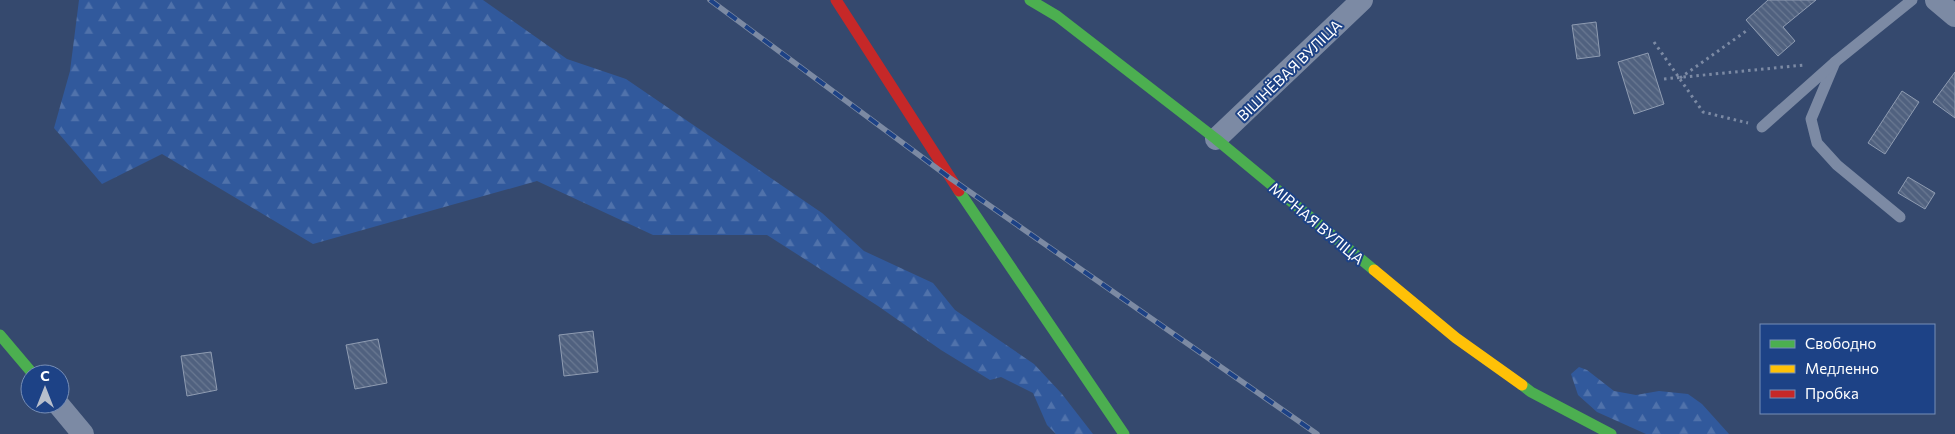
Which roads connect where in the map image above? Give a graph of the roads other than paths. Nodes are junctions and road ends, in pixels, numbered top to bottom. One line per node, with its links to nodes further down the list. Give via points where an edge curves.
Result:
1 (837, 0): 15 (street, via 950,178)
2 (1030, 0): 9 (street, МІРНАЯ ВУЛІЦА, via 1057,16)
3 (1362, 0): 9 (street, ВІШНЁВАЯ ВУЛІЦА)
4 (1912, 0): 7 (lane)
5 (1936, 0): 6 (street)
6 (1955, 16)
7 (1835, 62): 8 (lane); 10 (lane, via 1811,120 1817,143 1837,165)
8 (1762, 127)
9 (1216, 139): 16 (street, МІРНАЯ ВУЛІЦА, via 1456,338 1530,392)
10 (1900, 217)
11 (0, 335): 12 (street)
12 (25, 364)
13 (66, 414): 14 (street)
14 (83, 434)
15 (1124, 434)
16 (1611, 434)

